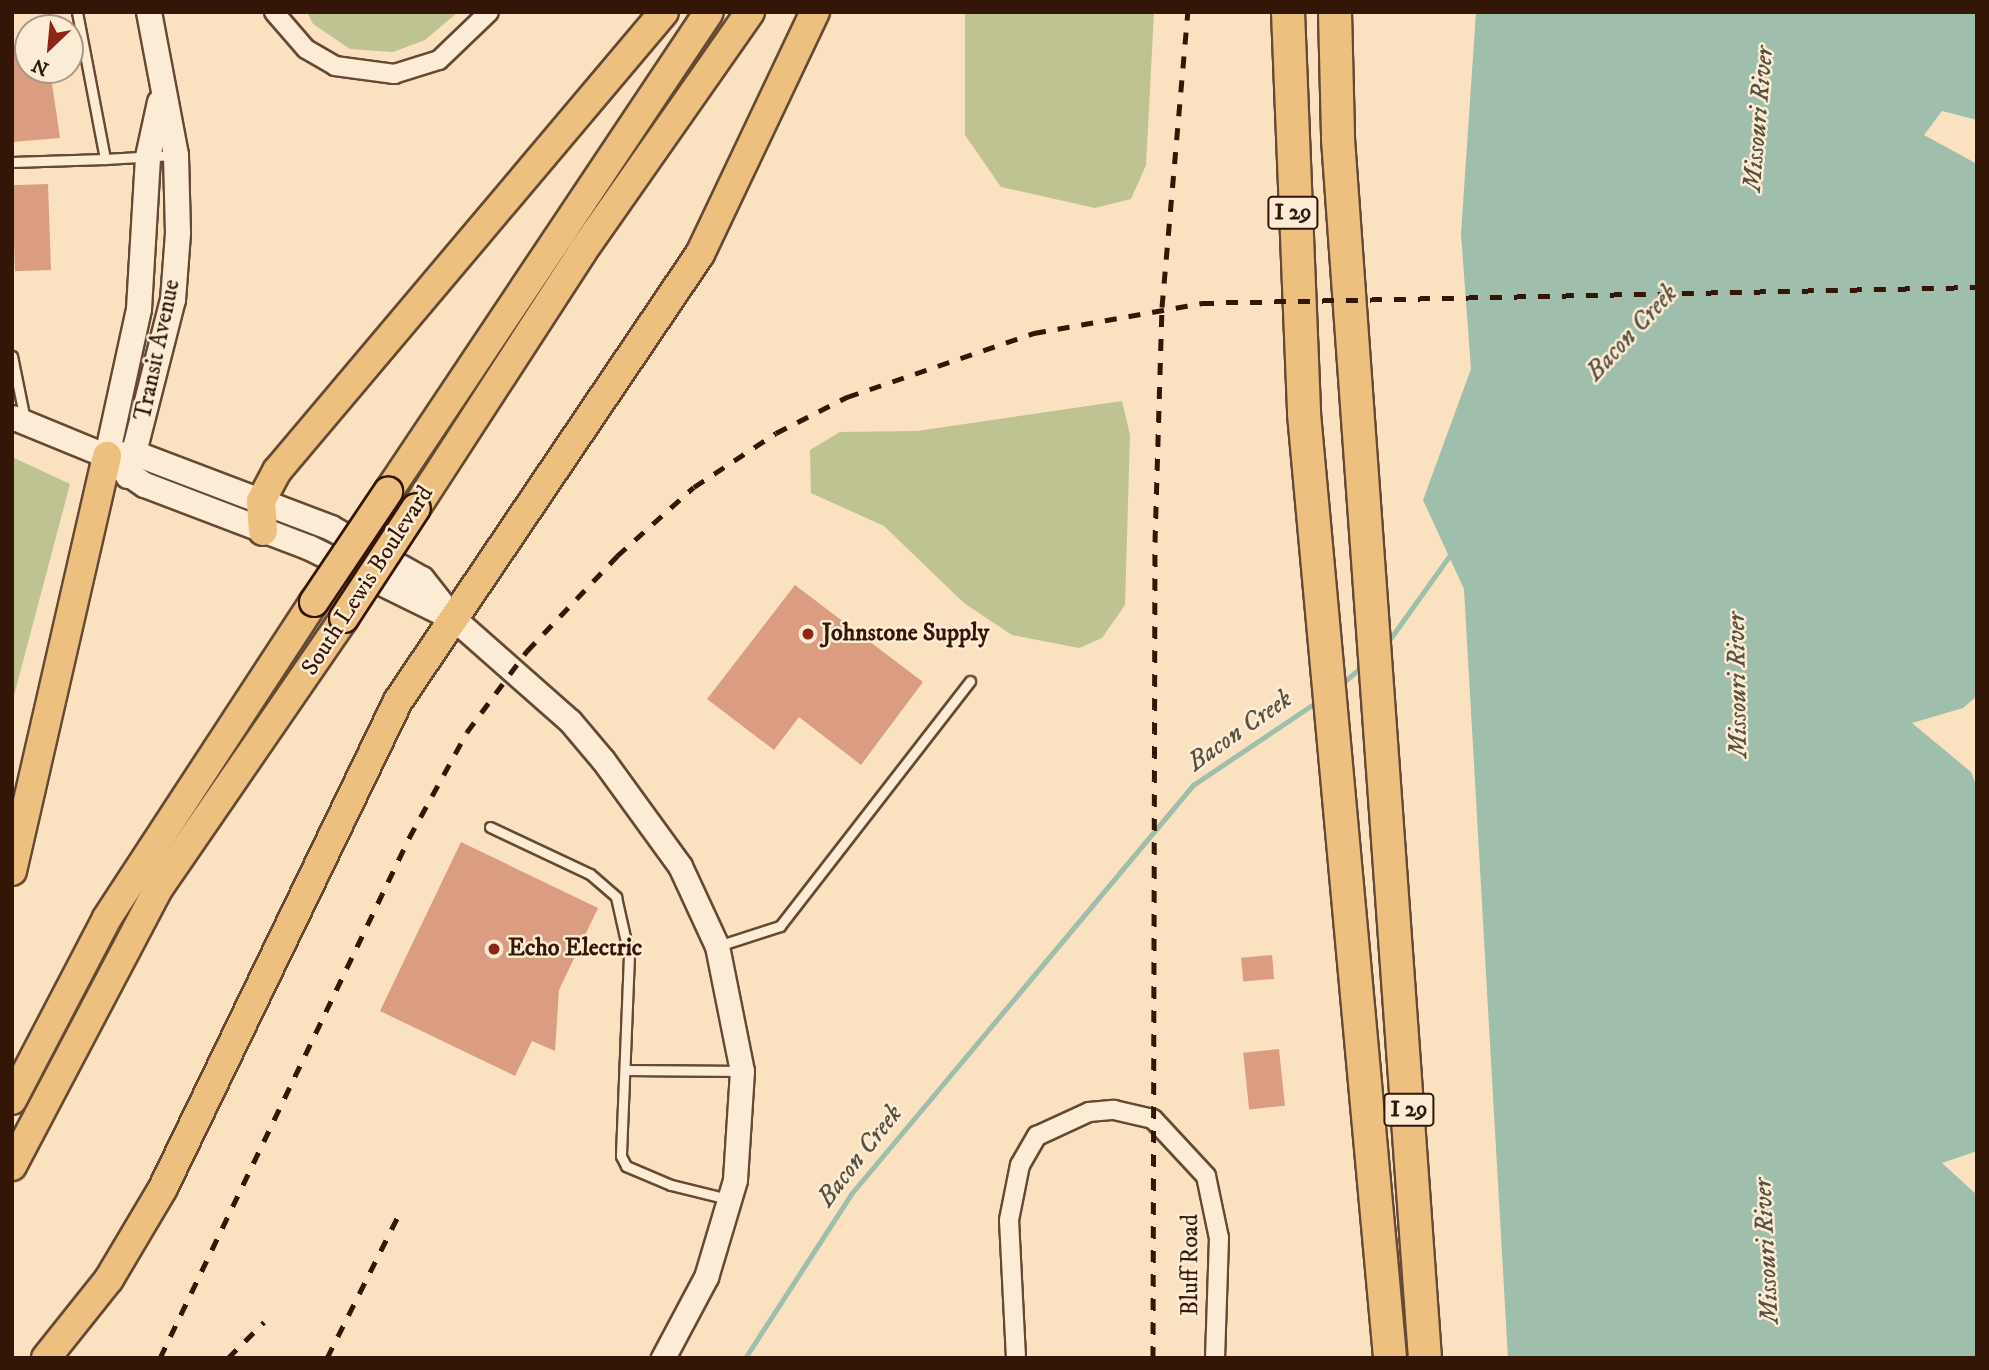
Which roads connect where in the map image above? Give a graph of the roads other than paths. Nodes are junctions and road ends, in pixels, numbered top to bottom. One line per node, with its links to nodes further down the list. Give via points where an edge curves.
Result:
1 (77, 12): 14 (lane)
2 (149, 12): 11 (main road, Transit Avenue)
3 (274, 12): 4 (street, via 306,49 335,66 394,74 439,60)
4 (489, 12)
5 (664, 12): 19 (main road, via 277,471)
6 (709, 12): 28 (main road, South Lewis Boulevard, bridge, via 107,918)
7 (750, 12): 29 (main road, South Lewis Boulevard, bridge, via 582,252 344,618 158,890)
8 (815, 12): 21 (main road, via 699,254)
9 (1288, 12): 35 (highway, I 29, via 1304,414)
10 (1335, 12): 36 (highway, I 29, via 1355,386 1393,862)
11 (161, 98): 12 (main road, Transit Avenue); 13 (main road, Transit Avenue)
12 (176, 155): 13 (lane); 18 (main road, Transit Avenue, via 173,300)
13 (148, 157): 14 (lane); 18 (main road, Transit Avenue)
14 (104, 159): 15 (lane)
15 (12, 162)
16 (12, 356): 17 (lane)
17 (19, 420): 18 (street)
18 (123, 462): 19 (main road); 20 (main road); 24 (main road)
19 (261, 501): 20 (main road); 21 (main road, via 331,528 422,579)
20 (263, 531): 21 (main road)
21 (452, 617): 25 (street, via 561,713 603,760 680,866); 31 (main road, via 369,758 163,1188 110,1279)
22 (970, 681): 25 (lane, via 780,926)
23 (490, 827): 26 (lane, via 590,874 616,897 629,955)
24 (12, 871)
25 (717, 946): 27 (street)
26 (629, 1070): 27 (lane); 30 (lane, via 621,1142 626,1166)
27 (742, 1071): 30 (street)
28 (12, 1100)
29 (12, 1167)
30 (730, 1200): 32 (street, via 706,1277)
31 (46, 1358)
32 (663, 1358)
33 (1016, 1358): 34 (street, Bluff Road, via 1009,1220 1020,1166 1037,1136 1064,1121 1114,1110 1153,1119 1206,1176 1219,1238)
34 (1215, 1358)
35 (1390, 1358)
36 (1425, 1358)

